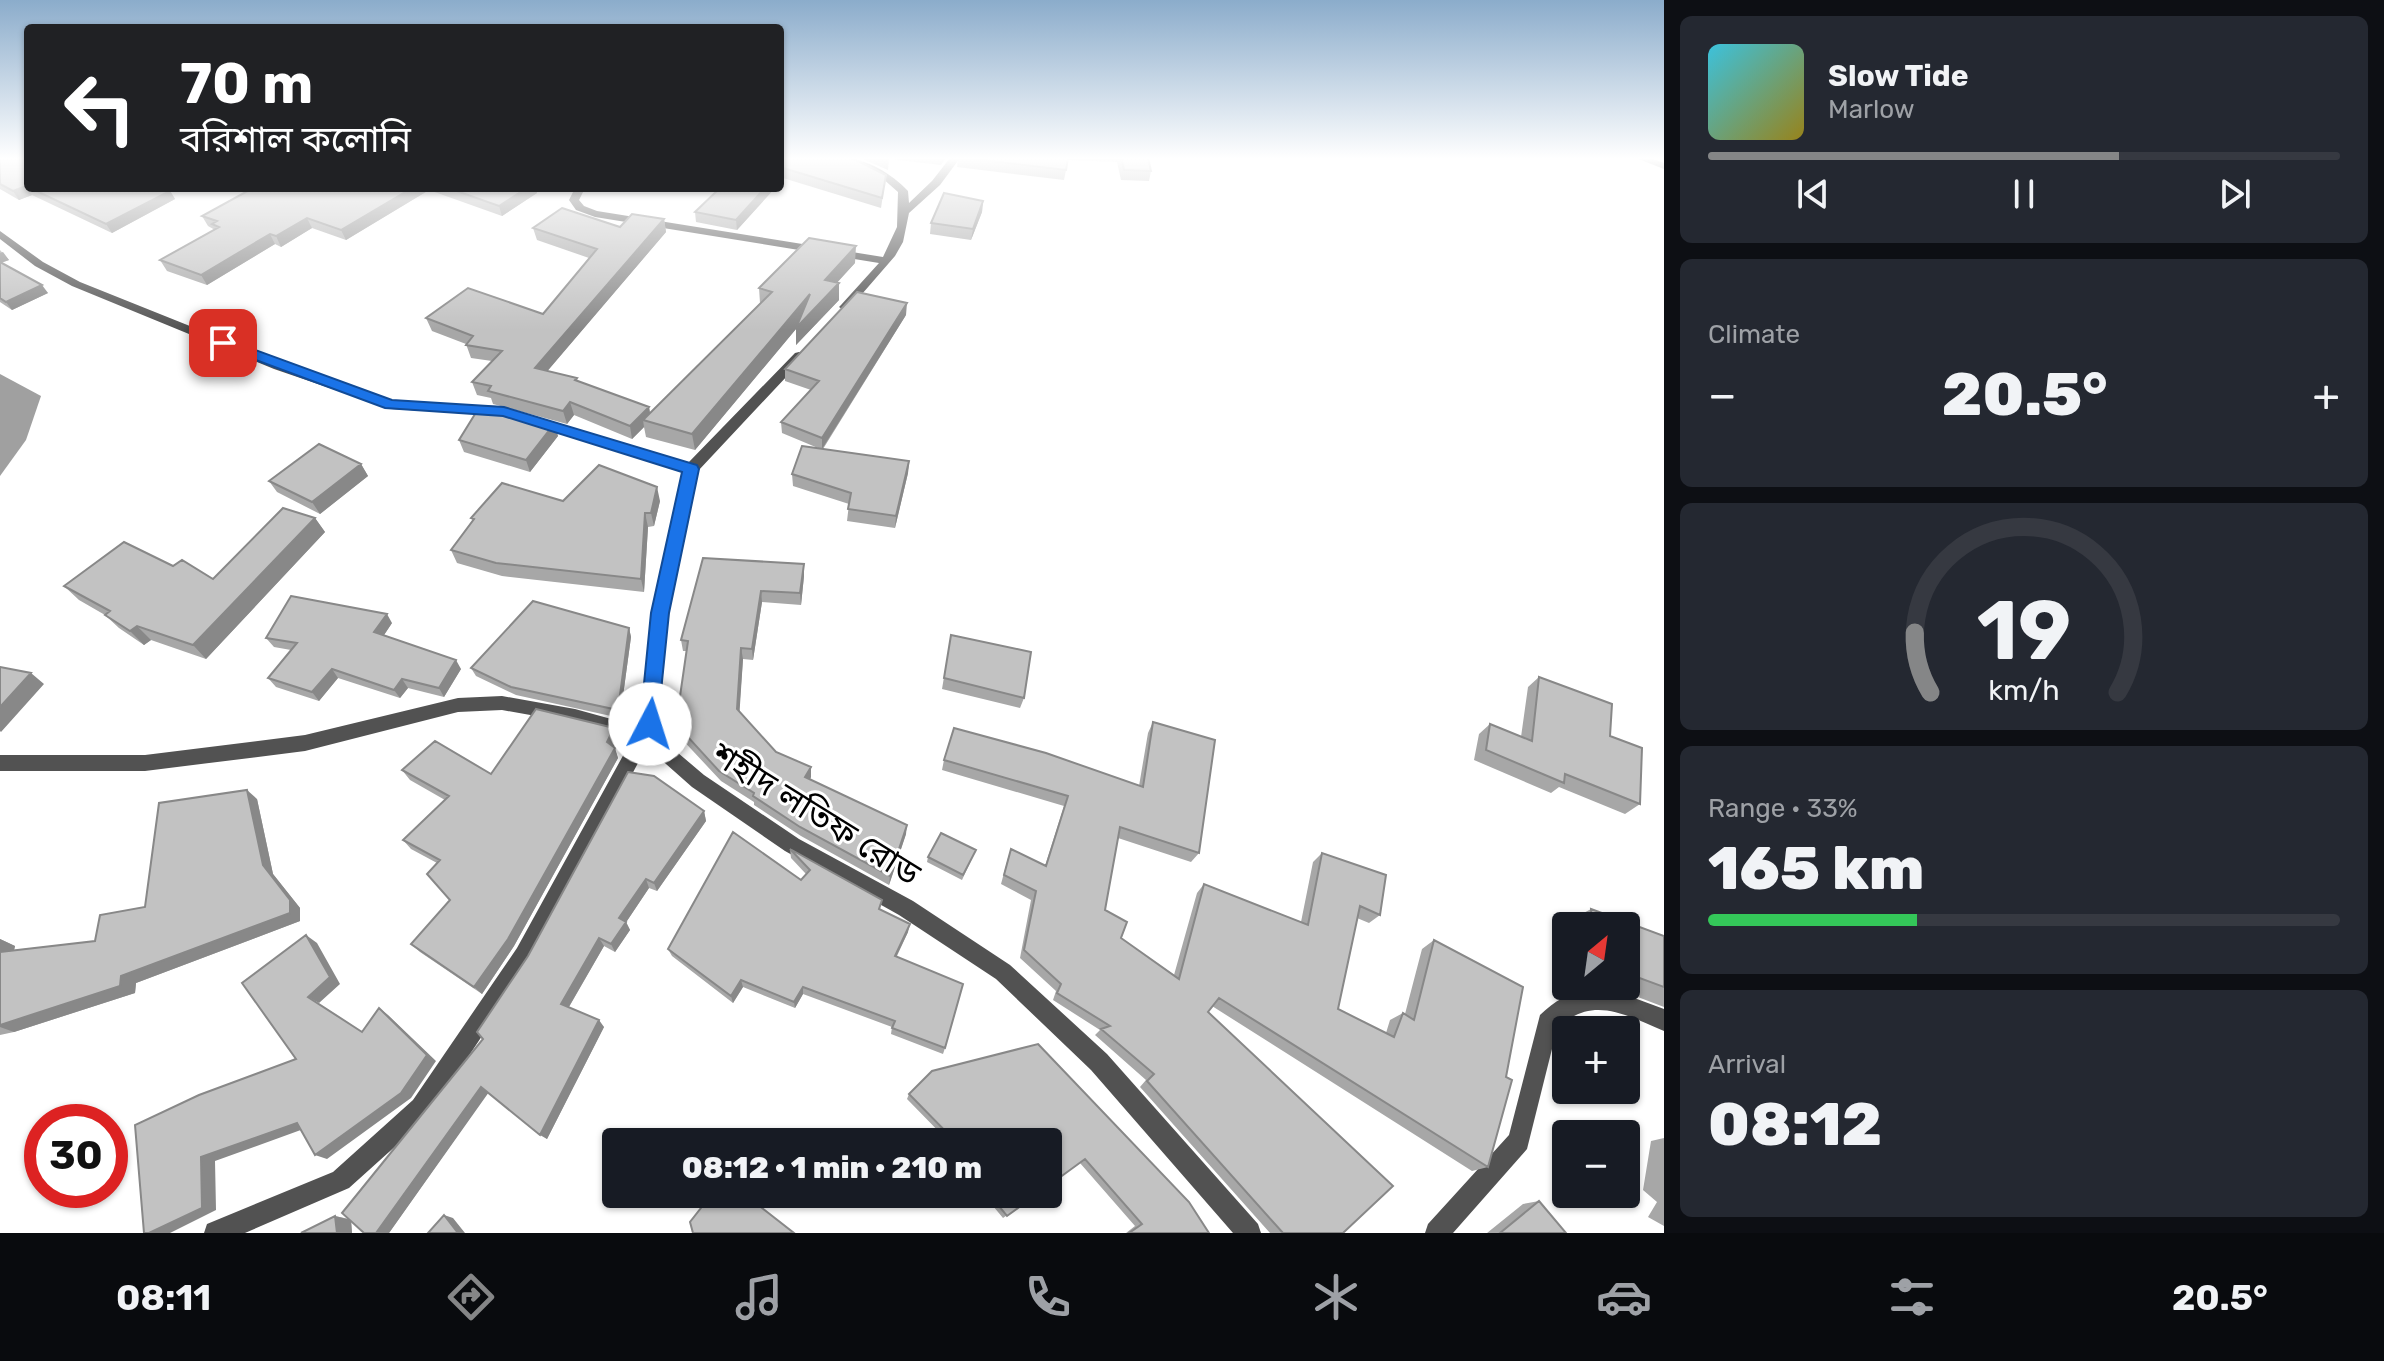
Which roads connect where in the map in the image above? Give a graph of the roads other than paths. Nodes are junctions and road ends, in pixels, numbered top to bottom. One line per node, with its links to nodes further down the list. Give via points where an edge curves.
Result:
1 (605, 216): 4 (street)
2 (906, 216): 4 (street, via 905,228)
3 (0, 234): 7 (street, via 76,284 278,366 391,405 504,412)
4 (886, 261): 5 (street)
5 (833, 320)
6 (814, 340): 7 (street)
7 (691, 469): 8 (street, via 660,613)
8 (645, 735): 9 (street, শহীদ লতিফ রোড, via 502,703 458,705 305,743 145,763); 11 (street, via 524,955 421,1108 341,1180); 12 (street, শহীদ লতিফ রোড, via 698,781 792,845 906,908 1003,972 1099,1062)
9 (0, 763)
10 (1664, 1020): 13 (street, via 1595,995 1561,1007 1548,1023 1519,1141)
11 (216, 1233)
12 (1249, 1233)
13 (1437, 1233)

